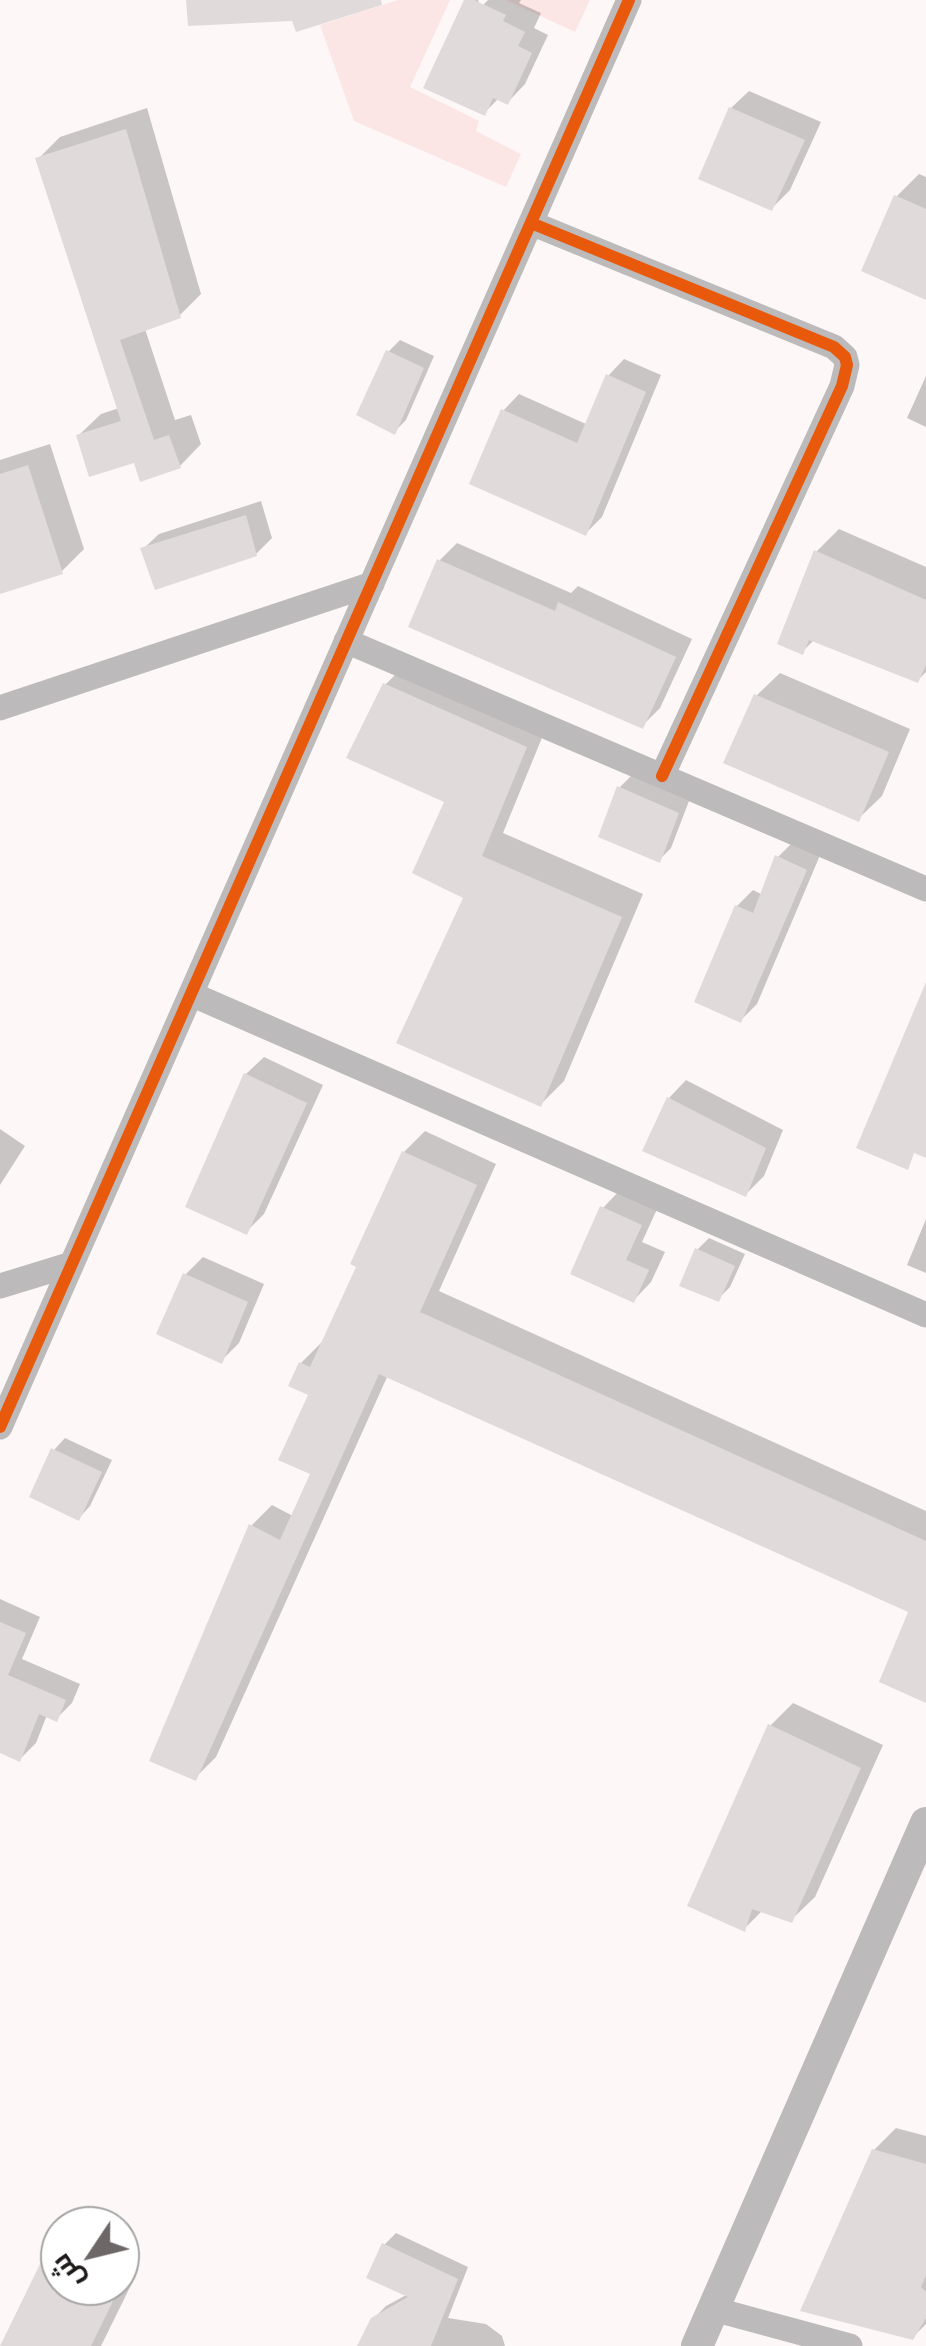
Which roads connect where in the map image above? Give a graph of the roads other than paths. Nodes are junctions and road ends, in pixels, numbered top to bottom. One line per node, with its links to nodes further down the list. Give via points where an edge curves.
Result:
1 (629, 0): 2 (street)
2 (531, 222): 3 (street); 6 (street, via 834,346 847,365)
3 (372, 584): 4 (street); 5 (street)
4 (346, 641): 6 (street); 8 (street)
5 (0, 708)
6 (662, 776): 7 (street)
7 (926, 889)
8 (191, 994): 9 (street); 11 (street)
9 (72, 1264): 10 (street); 12 (street)
10 (0, 1286)
11 (926, 1315)
12 (0, 1427)
13 (926, 1823): 14 (street)
14 (713, 2309): 15 (street); 16 (street)
15 (696, 2346)
16 (850, 2346)

